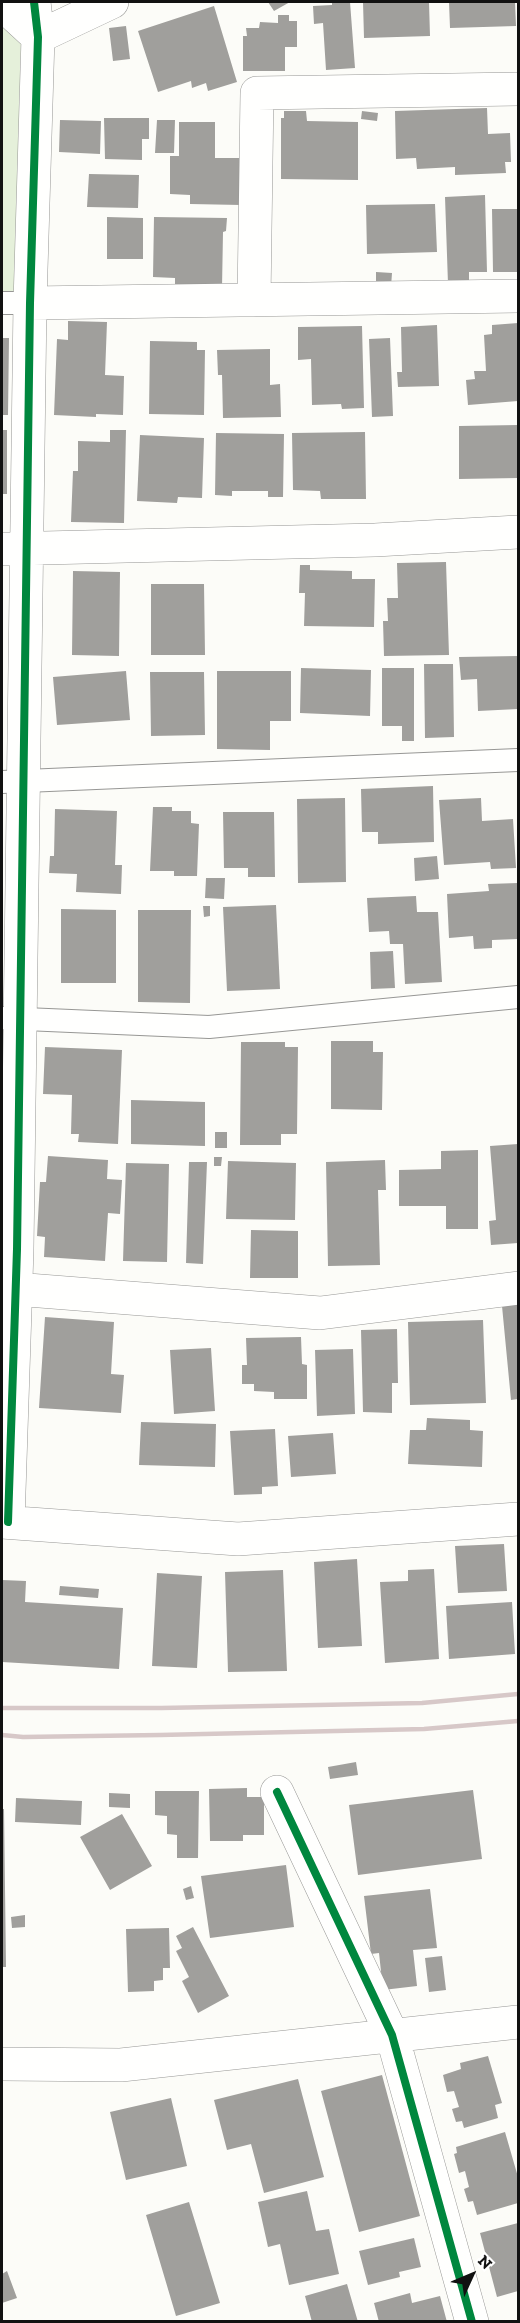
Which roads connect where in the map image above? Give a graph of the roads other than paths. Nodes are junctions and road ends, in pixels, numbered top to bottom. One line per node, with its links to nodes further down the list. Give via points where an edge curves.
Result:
1 (34, 2): 4 (street)
2 (111, 2): 4 (street)
3 (2, 4): 4 (street)
4 (38, 37): 8 (street)
5 (519, 89): 7 (street, via 257,93)
6 (519, 296): 7 (street)
7 (254, 300): 8 (street)
8 (16, 303): 10 (street)
9 (519, 532): 10 (street, via 375,540)
10 (14, 549): 12 (street)
11 (519, 760): 12 (lane)
12 (13, 782): 14 (street)
13 (519, 997): 14 (lane, via 208,1027)
14 (11, 1019): 16 (street)
15 (519, 1288): 16 (street, via 321,1314)
16 (9, 1289): 18 (street)
17 (519, 1519): 18 (street, via 238,1539)
18 (5, 1522)
19 (277, 1792): 21 (street)
20 (519, 2022): 21 (street)
21 (392, 2035): 22 (street, via 122,2065); 23 (street)
22 (2, 2064)
23 (472, 2322)

